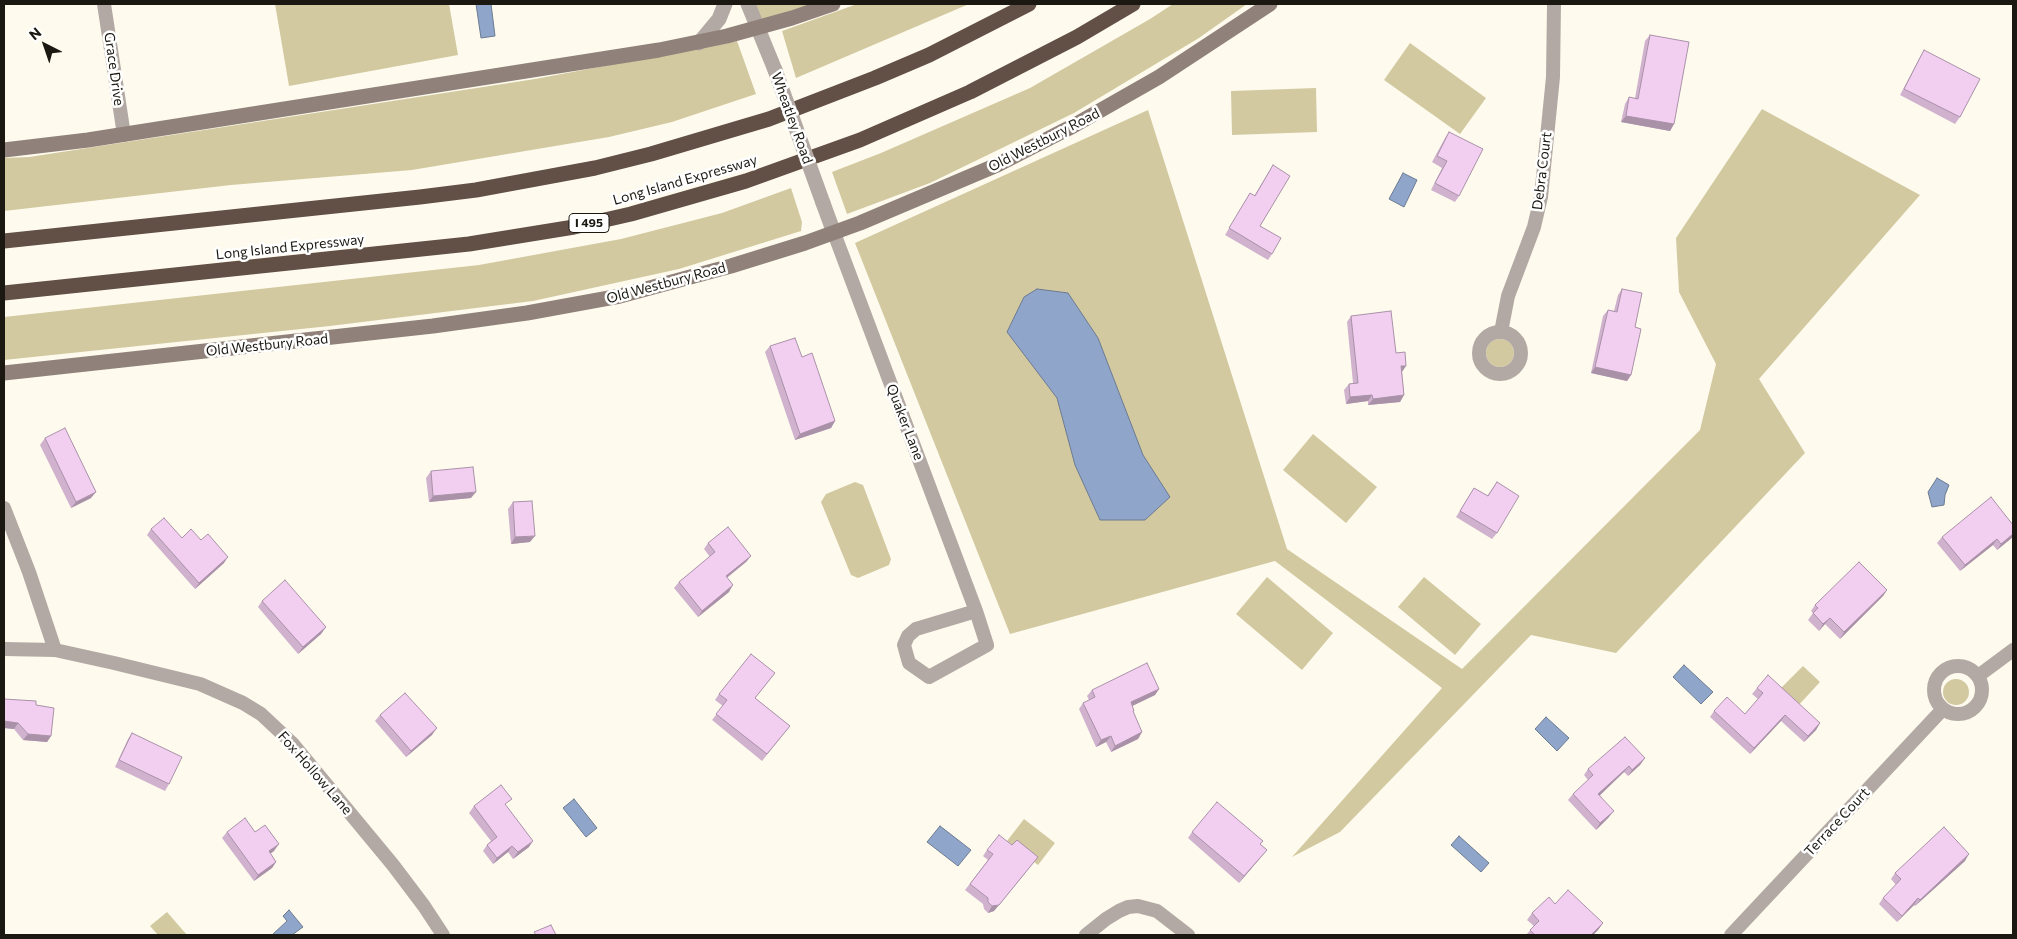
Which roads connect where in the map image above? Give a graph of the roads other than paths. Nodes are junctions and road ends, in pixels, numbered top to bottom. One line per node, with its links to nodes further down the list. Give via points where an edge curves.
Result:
1 (104, 4): 11 (street, Grace Drive)
2 (725, 4): 10 (street, via 719,19)
3 (748, 4): 9 (street, Wheatley Road)
4 (833, 4): 9 (main road)
5 (1029, 4): 14 (highway, via 929,55 769,119 595,168 420,197)
6 (1133, 4): 15 (highway, Long Island Expressway / I 495, via 1024,66 909,120 746,181 631,214 469,244)
7 (1270, 4): 13 (main road, Old Westbury Road, via 1158,77 1034,147)
8 (1554, 4): 16 (street, Debra Court, via 1553,77 1541,197 1532,233 1508,296)
9 (759, 28): 10 (main road); 13 (street, Wheatley Road, bridge)
10 (699, 43): 11 (main road)
11 (124, 135): 12 (main road)
12 (4, 150)
13 (834, 233): 17 (main road, Old Westbury Road, via 657,287 527,314); 19 (street, Quaker Lane)
14 (4, 241)
15 (4, 293)
16 (1501, 332)
17 (4, 372)
18 (4, 508): 21 (street)
19 (976, 611): 19 (street, Quaker Lane, via 988,645 929,677 909,663 904,645 916,629)
20 (4, 649): 21 (street, Fox Hollow Lane)
21 (55, 650): 25 (street, Fox Hollow Lane, via 200,684 261,714 292,743 393,865)
22 (2013, 650): 23 (street)
23 (1978, 676): 24 (street, via 1982,690 1978,705 1965,713 1950,713); 24 (street, via 1964,666 1941,672 1934,695)
24 (1943, 709): 28 (street, Terrace Court)
25 (443, 935)
26 (1086, 935): 27 (street, via 1119,911 1128,906 1138,906 1157,911)
27 (1188, 935)
28 (1732, 935)

